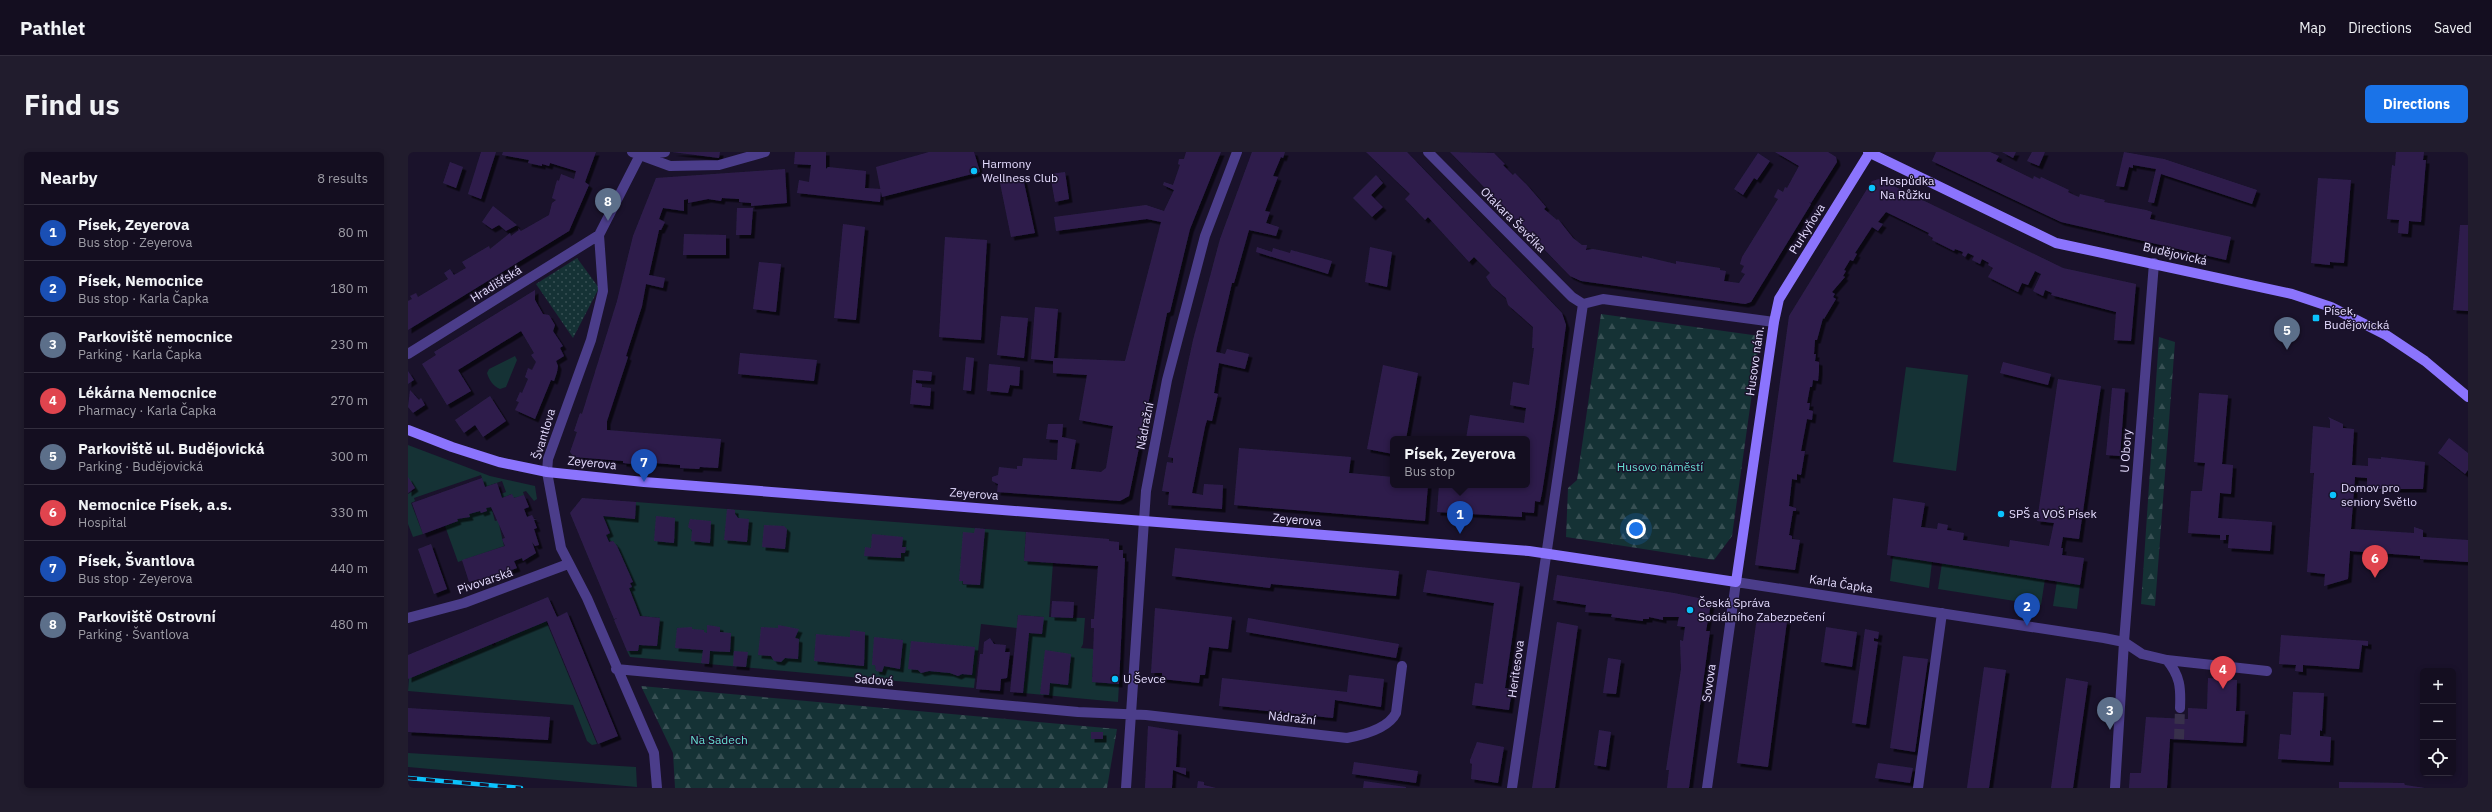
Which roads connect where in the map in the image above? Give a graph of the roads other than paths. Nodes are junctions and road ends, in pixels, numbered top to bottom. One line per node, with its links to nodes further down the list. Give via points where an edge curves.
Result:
1 (665, 152): 6 (street)
2 (766, 152): 6 (street, via 719,165 670,166)
3 (1237, 152): 15 (street, Nádražní, via 1205,236 1167,380)
4 (1428, 152): 9 (street, Otakara Ševčíka, via 1572,297)
5 (1869, 152): 8 (street, Budějovická, via 2056,243); 10 (street, Purkyňova, via 1780,299)
6 (636, 153): 7 (street)
7 (599, 235): 11 (street, Hradišťská); 14 (street, Švantlova, via 603,291 590,340 548,459)
8 (2154, 263): 12 (street, Budějovická, via 2292,294 2331,307 2386,335 2425,361); 21 (street, U Obory)
9 (1582, 304): 10 (street, Husovo nám., via 1603,300); 16 (street)
10 (1774, 322): 18 (street, Husovo nám.)
11 (408, 354)
12 (2468, 397)
13 (408, 430): 14 (street, Zeyerova, via 474,454)
14 (547, 472): 15 (street, Zeyerova); 17 (street, Švantlova, via 561,548)
15 (1142, 521): 16 (street, Zeyerova); 27 (street, Nádražní)
16 (1545, 553): 18 (street); 30 (street, Heritesova)
17 (568, 564): 20 (street, Pivovarská, via 464,603); 24 (street, Švantlova, via 587,598)
18 (1736, 582): 19 (street, Karla Čapka); 31 (street, Sovova)
19 (1942, 613): 21 (street, Karla Čapka); 32 (street)
20 (408, 618)
21 (2124, 642): 22 (street, Karla Čapka, via 2142,654); 33 (street)
22 (2167, 660): 25 (street, Karla Čapka); 26 (street, via 2181,684)
23 (1402, 666): 27 (street, Nádražní, via 1396,713 1392,720 1364,735 1347,738)
24 (616, 670): 27 (street, Sadová); 28 (street, Švantlova, via 654,753)
25 (2267, 672)
26 (2180, 708)
27 (1130, 715): 29 (street, Nádražní)
28 (657, 788)
29 (1126, 788)
30 (1512, 788)
31 (1707, 788)
32 (1918, 788)
33 (2115, 788)

